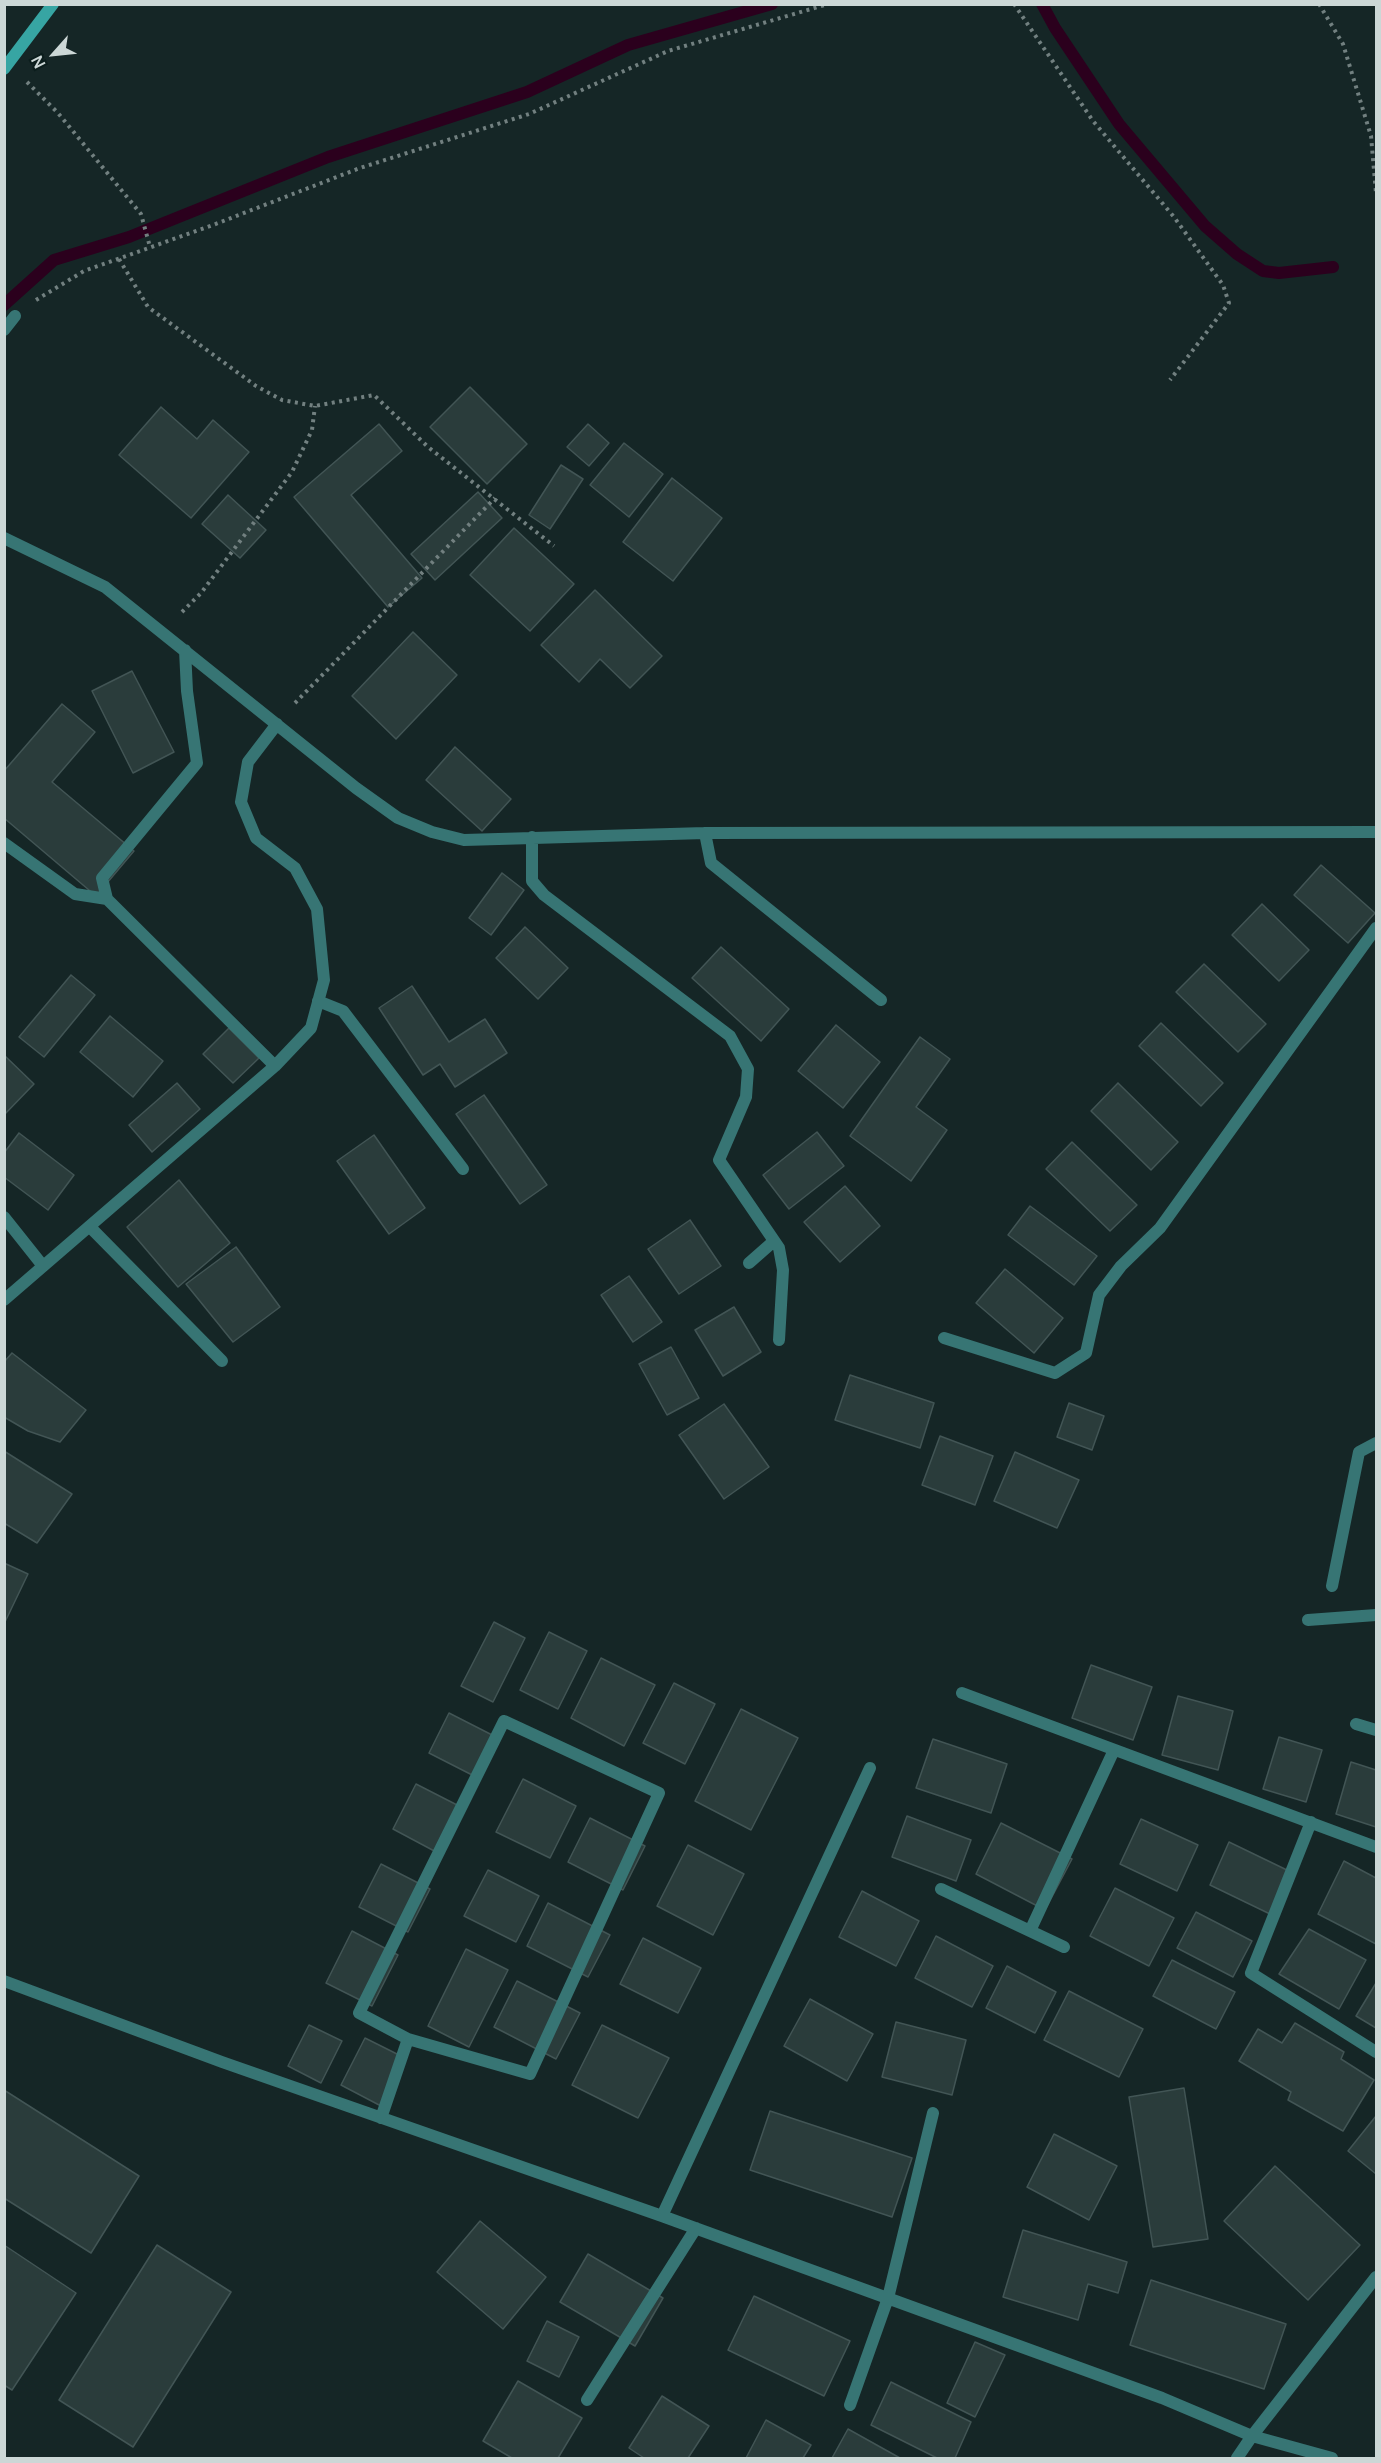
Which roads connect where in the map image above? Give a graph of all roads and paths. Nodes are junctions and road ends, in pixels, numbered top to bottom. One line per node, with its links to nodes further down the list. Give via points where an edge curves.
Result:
1 (53, 4): 5 (street)
2 (828, 4): 7 (path, via 668,51 530,114 360,168)
3 (1014, 4): 11 (path, via 1093,121 1174,217 1223,285 1229,303)
4 (1319, 4): 6 (path, via 1343,44 1371,136)
5 (6, 67): 7 (path, via 58,113 141,214)
6 (1377, 193)
7 (150, 248): 8 (path)
8 (119, 259): 9 (path, via 48,290); 12 (path, via 148,307 256,386 282,400)
9 (15, 316): 10 (street)
10 (4, 330)
11 (1170, 380)
12 (315, 406): 13 (path, via 374,395 428,447); 16 (path, via 312,430 292,472 201,593)
13 (495, 498): 15 (path); 18 (path)
14 (4, 538): 16 (street, via 105,587)
15 (554, 546)
16 (162, 632): 17 (street)
17 (185, 650): 18 (street); 23 (street, via 196,764 102,878)
18 (277, 724): 21 (street, via 398,818 464,840); 26 (street, via 248,762 241,802 256,838 295,868 317,909 324,981)
19 (1377, 832): 20 (street)
20 (705, 833): 21 (street); 25 (street, via 711,863)
21 (532, 837): 31 (street, via 532,881 544,895 730,1036 748,1070 747,1088 719,1160)
22 (4, 843): 23 (street, via 75,894)
23 (106, 900): 27 (street)
24 (1377, 928): 35 (street, via 1160,1228 1121,1266 1099,1295 1086,1353 1055,1373)
25 (881, 1000)
26 (318, 1001): 27 (street, via 311,1028); 28 (street, via 343,1011)
27 (275, 1066): 30 (street)
28 (464, 1169)
29 (4, 1217): 33 (street)
30 (90, 1227): 33 (street); 37 (street)
31 (774, 1241): 32 (street); 36 (street, via 783,1270)
32 (748, 1263)
33 (43, 1266): 34 (street)
34 (4, 1300)
35 (944, 1338)
36 (779, 1340)
37 (222, 1361)
38 (1377, 1443): 39 (street, via 1359,1452)
39 (1332, 1586)
40 (1377, 1615): 41 (street)
41 (1308, 1620)
42 (962, 1693): 45 (street)
43 (1356, 1724): 44 (street)
44 (1377, 1730)
45 (1114, 1750): 47 (street); 50 (street)
46 (870, 1768): 57 (street)
47 (1311, 1822): 48 (street); 54 (street, via 1251,1973)
48 (1377, 1847)
49 (941, 1889): 50 (street)
50 (1030, 1931): 51 (street)
51 (1064, 1947)
52 (4, 1981): 56 (street)
53 (408, 2039): 53 (street, via 530,2074 659,1793 504,1721 359,2013); 56 (street)
54 (1377, 2052)
55 (933, 2113): 60 (street)
56 (381, 2118): 57 (street)
57 (662, 2216): 58 (street)
58 (696, 2228): 60 (street); 61 (street)
59 (1377, 2277): 63 (street)
60 (888, 2298): 62 (street); 63 (street, via 1162,2398)
61 (587, 2400)
62 (850, 2405)
63 (1252, 2436): 64 (street); 65 (street)
64 (1237, 2458)
65 (1332, 2458)

